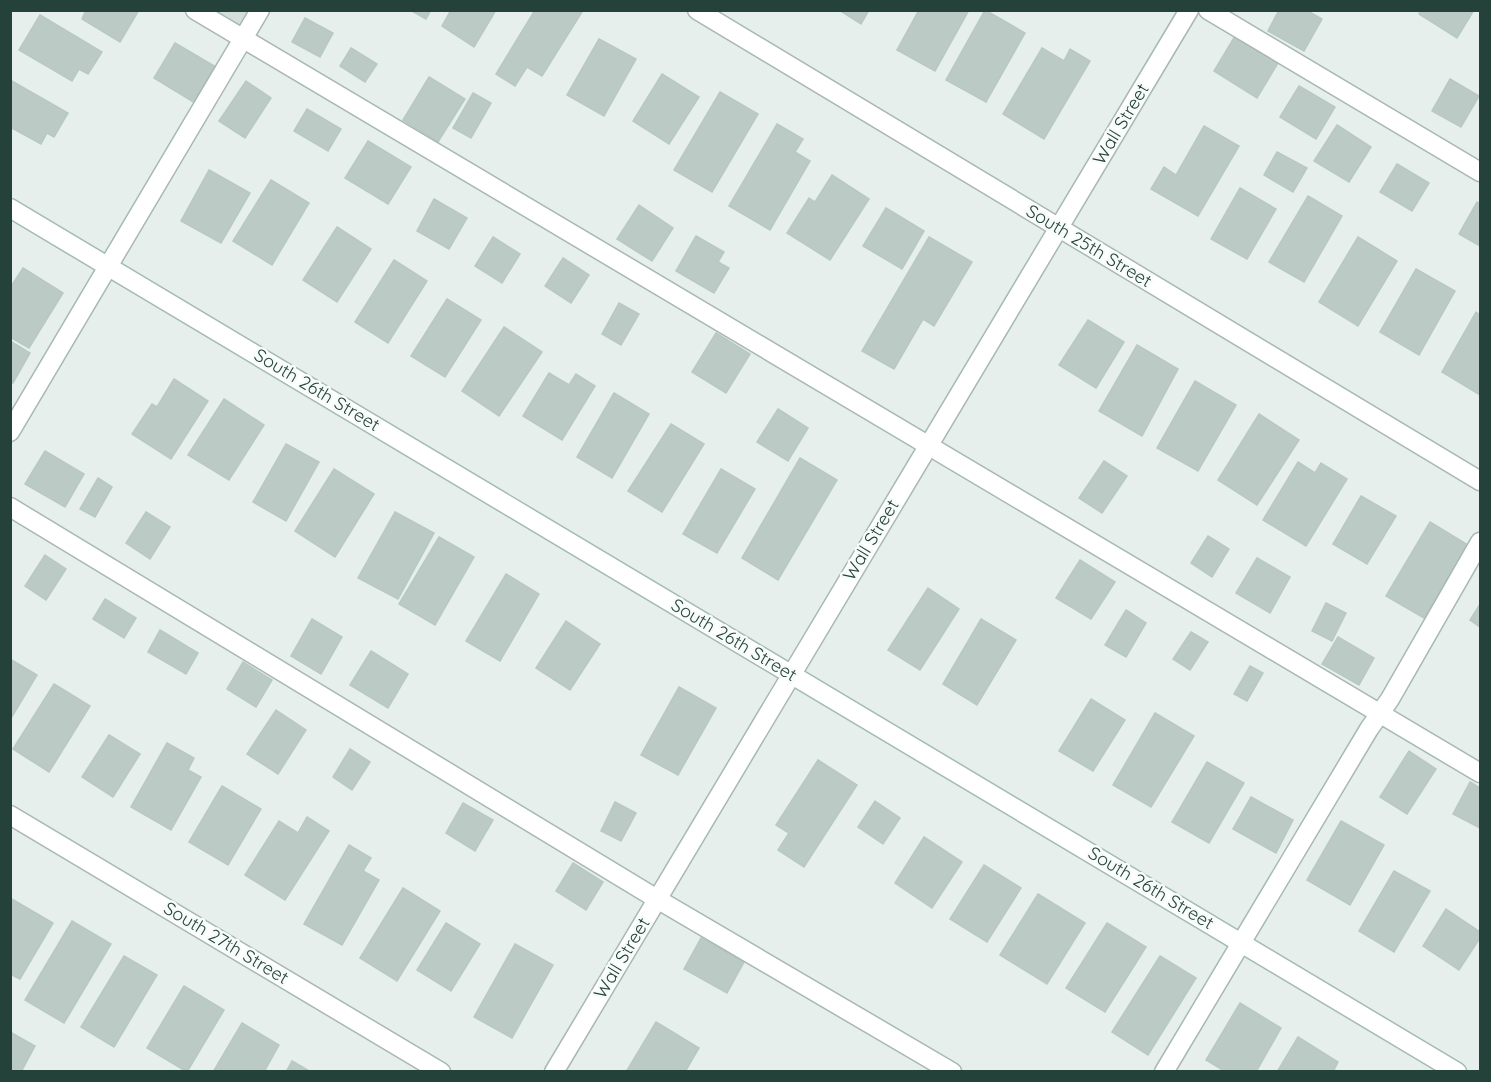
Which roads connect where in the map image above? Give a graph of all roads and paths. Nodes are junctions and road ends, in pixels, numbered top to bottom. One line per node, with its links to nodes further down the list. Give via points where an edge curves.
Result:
1 (195, 10): 6 (street)
2 (261, 10): 6 (street)
3 (698, 10): 9 (street, South 25th Street)
4 (1189, 10): 9 (street, Wall Street)
5 (1208, 10): 7 (street)
6 (243, 39): 10 (street); 12 (street)
7 (1480, 172)
8 (10, 208): 10 (street, South 26th Street)
9 (1060, 228): 12 (street, Wall Street); 13 (street, South 25th Street)
10 (110, 267): 11 (street); 16 (street, South 26th Street)
11 (10, 432)
12 (928, 446): 16 (street, Wall Street); 17 (street)
13 (1480, 481)
14 (10, 507): 20 (street)
15 (1480, 542): 17 (street)
16 (790, 674): 20 (street, Wall Street); 21 (street, South 26th Street)
17 (1380, 713): 18 (street); 21 (street)
18 (1480, 773)
19 (10, 815): 22 (street, South 27th Street)
20 (657, 899): 23 (street, Wall Street); 24 (street)
21 (1243, 943): 25 (street); 26 (street, South 26th Street)
22 (441, 1071)
23 (555, 1071)
24 (952, 1071)
25 (1164, 1071)
26 (1457, 1071)

